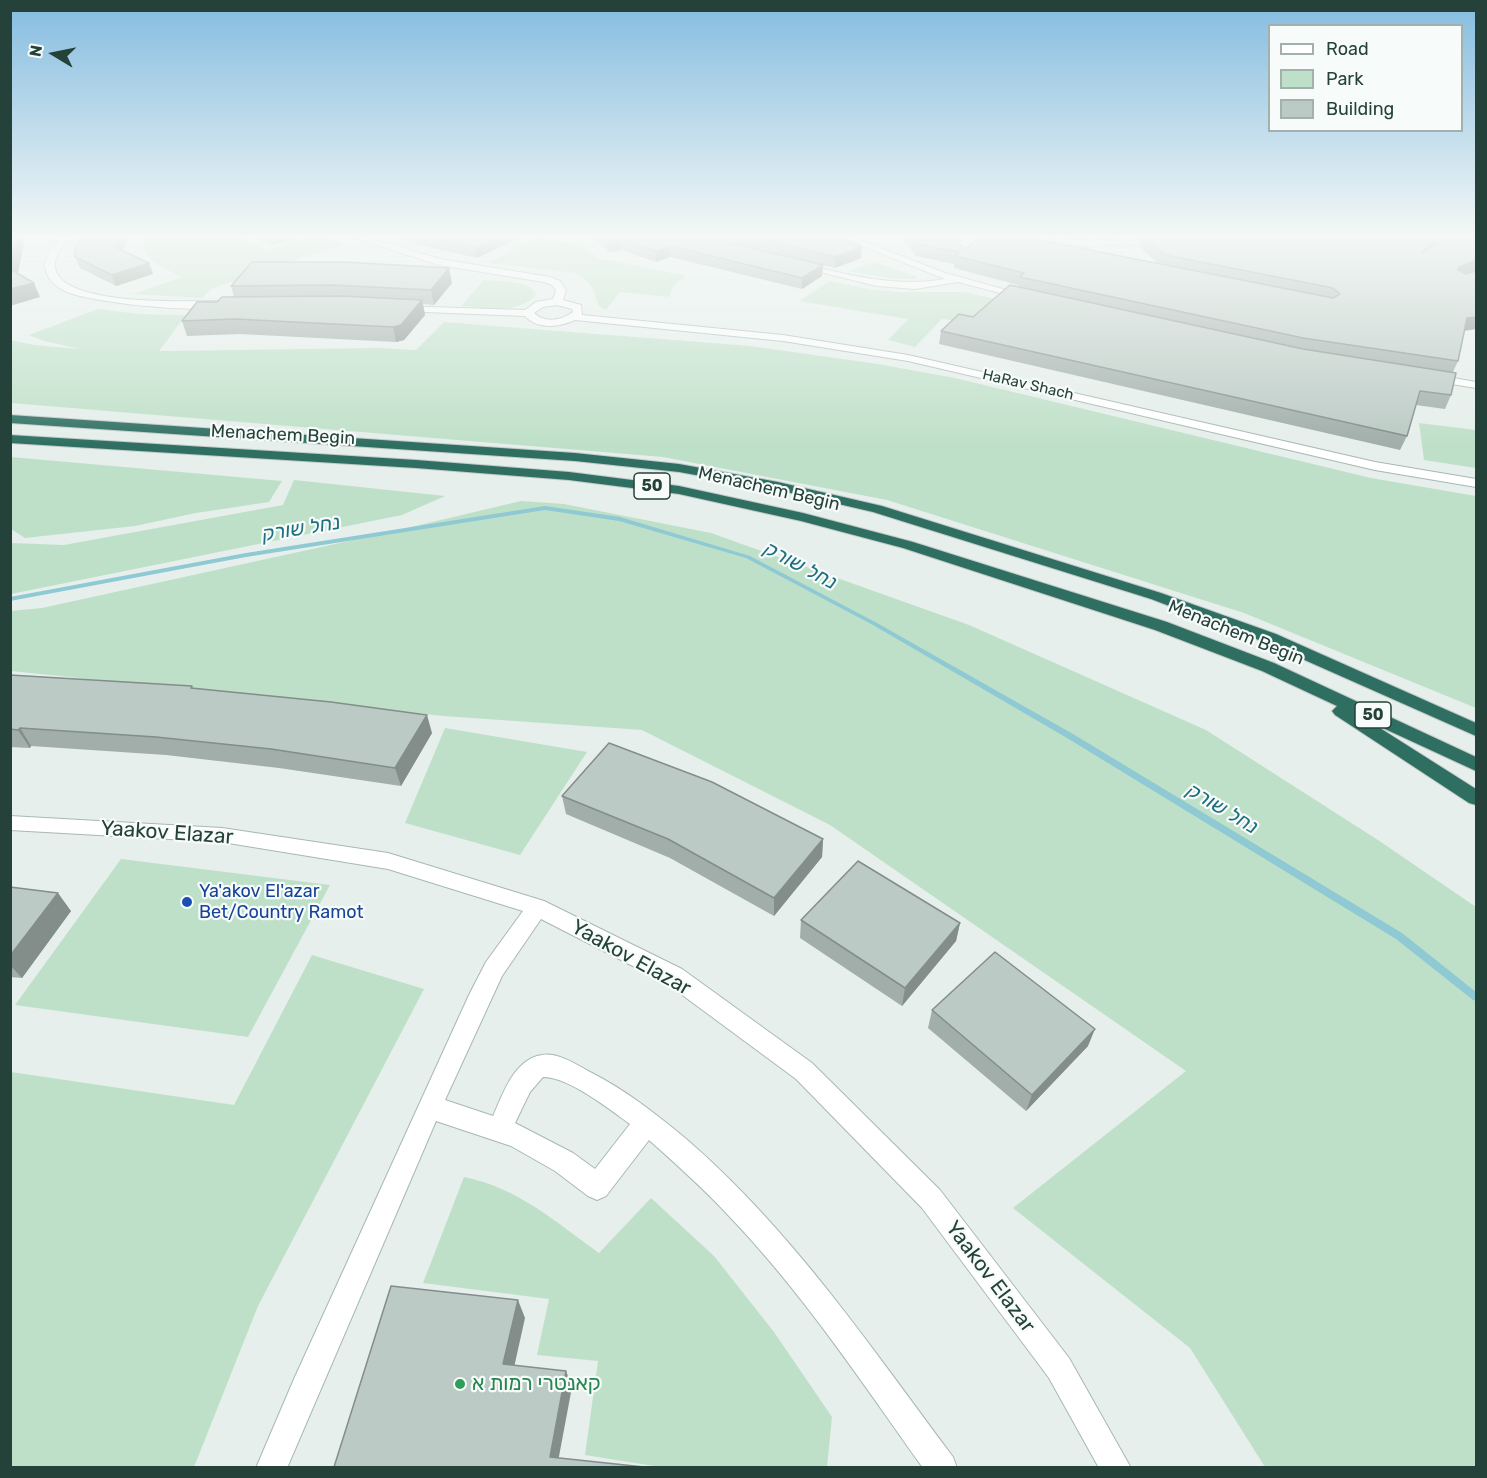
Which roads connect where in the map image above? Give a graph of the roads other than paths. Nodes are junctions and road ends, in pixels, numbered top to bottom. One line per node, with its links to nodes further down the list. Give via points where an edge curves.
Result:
1 (386, 307): 4 (street)
2 (534, 307): 4 (street)
3 (577, 307): 5 (street)
4 (528, 313): 5 (street, HaRav Shach, via 533,319 546,322)
5 (575, 317): 10 (street, HaRav Shach, via 795,339 908,358 1364,464)
6 (1420, 376): 7 (street)
7 (1476, 384)
8 (10, 419): 12 (highway, Menachem Begin / 50, via 575,457 679,468 778,486 877,509 1156,596 1270,638)
9 (10, 439): 11 (highway, Menachem Begin / 50, via 427,465 679,490 803,516 908,545 1161,626)
10 (1476, 483)
11 (1268, 667): 13 (highway, Menachem Begin / 50); 14 (highway)
12 (1476, 730)
13 (1476, 764)
14 (1476, 798)
15 (10, 823): 16 (street, Yaakov Elazar, via 222,835 388,861)
16 (537, 908): 17 (street, via 494,969); 22 (street, Yaakov Elazar, via 674,976 804,1071 931,1199 1059,1368)
17 (430, 1107): 19 (street); 20 (street)
18 (646, 1122): 19 (street, via 597,1187 564,1162); 19 (street, via 595,1086 554,1067 539,1066 527,1074); 21 (street, via 693,1160 743,1210 810,1289)
19 (499, 1130)
20 (271, 1467)
21 (942, 1467)
22 (1116, 1467)

